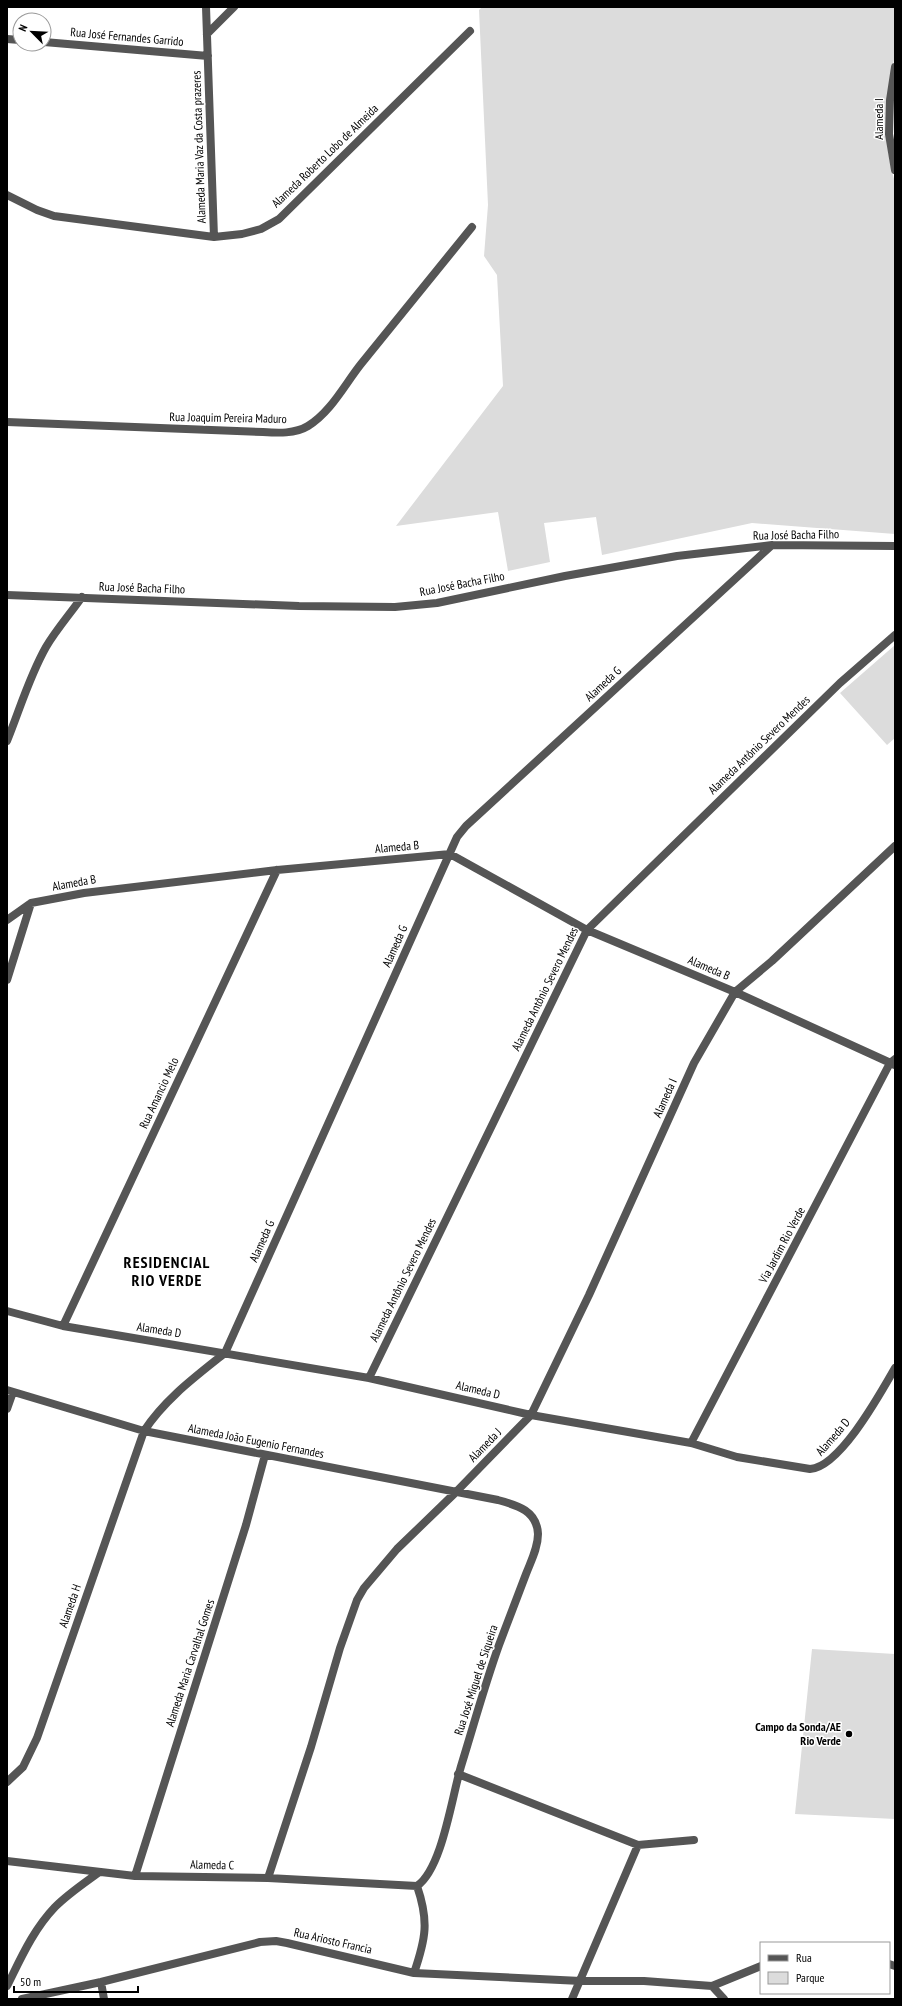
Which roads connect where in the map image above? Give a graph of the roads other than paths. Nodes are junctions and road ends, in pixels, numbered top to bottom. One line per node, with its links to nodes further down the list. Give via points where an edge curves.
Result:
1 (206, 7): 4 (street, Alameda Maria Vaz da Costa prazeres)
2 (234, 7): 4 (street)
3 (470, 31): 11 (street, Alameda Roberto Lobo de Almeida, via 279,219 255,231)
4 (207, 34): 6 (street, Alameda Maria Vaz da Costa prazeres)
5 (52, 43): 6 (street, Rua José Fernandes Garrido)
6 (208, 56): 11 (street, Alameda Maria Vaz da Costa prazeres)
7 (895, 67): 8 (street, Alameda I, via 890,100 889,134)
8 (895, 170)
9 (7, 195): 11 (street, Alameda Roberto Lobo de Almeida, via 54,216)
10 (472, 227): 12 (street, Rua Joaquim Pereira Maduro, via 329,406 303,429 264,432)
11 (214, 237)
12 (7, 422)
13 (772, 545): 14 (street, Rua José Bacha Filho); 16 (street, Rua José Bacha Filho, via 677,556 437,603 395,607 299,606); 20 (street, Alameda G, via 466,826 454,841)
14 (895, 546)
15 (7, 595): 16 (street, Rua José Bacha Filho)
16 (82, 597): 18 (street, via 47,645 26,689)
17 (895, 635): 24 (street, Alameda Antônio Severo Mendes, via 840,683)
18 (7, 741)
19 (895, 846): 26 (street, Alameda I, via 772,961)
20 (450, 854): 21 (street, Alameda B); 24 (street, Alameda B); 30 (street, Alameda G)
21 (277, 870): 22 (street, Alameda B, via 91,892); 29 (street, Rua Amancio Melo)
22 (31, 903): 23 (street); 25 (street)
23 (7, 920)
24 (587, 930): 26 (street, Alameda B); 32 (street, Alameda Antônio Severo Mendes)
25 (7, 980)
26 (735, 992): 27 (street, Alameda B); 35 (street, Alameda I, via 694,1063)
27 (893, 1062): 37 (street, Via Jardim Rio Verde)
28 (7, 1311): 29 (street, Alameda D)
29 (63, 1326): 30 (street, Alameda D)
30 (225, 1353): 32 (street, Alameda D); 36 (street, Alameda G, via 167,1401)
31 (895, 1368): 37 (street, Alameda D, via 864,1418 834,1458 820,1468 804,1469 750,1459)
32 (369, 1378): 35 (street, Alameda D)
33 (10, 1391): 34 (street); 36 (street, Alameda João Eugenio Fernandes)
34 (7, 1409)
35 (532, 1415): 37 (street, Alameda D); 39 (street, Alameda J)
36 (144, 1431): 38 (street, Alameda João Eugenio Fernandes); 42 (street, Alameda H, via 37,1738 23,1767)
37 (691, 1443)
38 (265, 1455): 39 (street, Alameda João Eugenio Fernandes); 47 (street, Alameda Maria Carvalhal Gomes, via 244,1532)
39 (455, 1493): 40 (street, Alameda João Eugenio Fernandes); 48 (street, Alameda J, via 396,1549 372,1577 357,1600)
40 (498, 1500): 41 (street, Rua José Miguel de Siqueira, via 520,1506 532,1515 537,1528 537,1544 499,1645)
41 (458, 1774): 44 (street); 49 (street, Rua José Miguel de Siqueira, via 434,1864)
42 (7, 1782)
43 (694, 1840): 44 (street)
44 (638, 1846): 52 (street)
45 (7, 1861): 46 (street, Alameda C)
46 (98, 1873): 47 (street, Alameda C); 54 (street, via 72,1892 47,1916 28,1944)
47 (135, 1876): 48 (street, Alameda C)
48 (268, 1878): 49 (street, Alameda C)
49 (417, 1886): 51 (street, via 425,1911 426,1930)
50 (760, 1966): 55 (street)
51 (414, 1973): 52 (street, Rua Ariosto Francia); 53 (street, Rua Ariosto Francia, via 271,1941 224,1950)
52 (581, 1981): 55 (street, Rua Ariosto Francia, via 644,1981); 58 (street)
53 (101, 1982): 56 (street, Rua Ariosto Francia); 57 (street)
54 (7, 1986)
55 (712, 1986): 59 (street)
56 (22, 1999)
57 (104, 1999)
58 (572, 1999)
59 (724, 1999)

